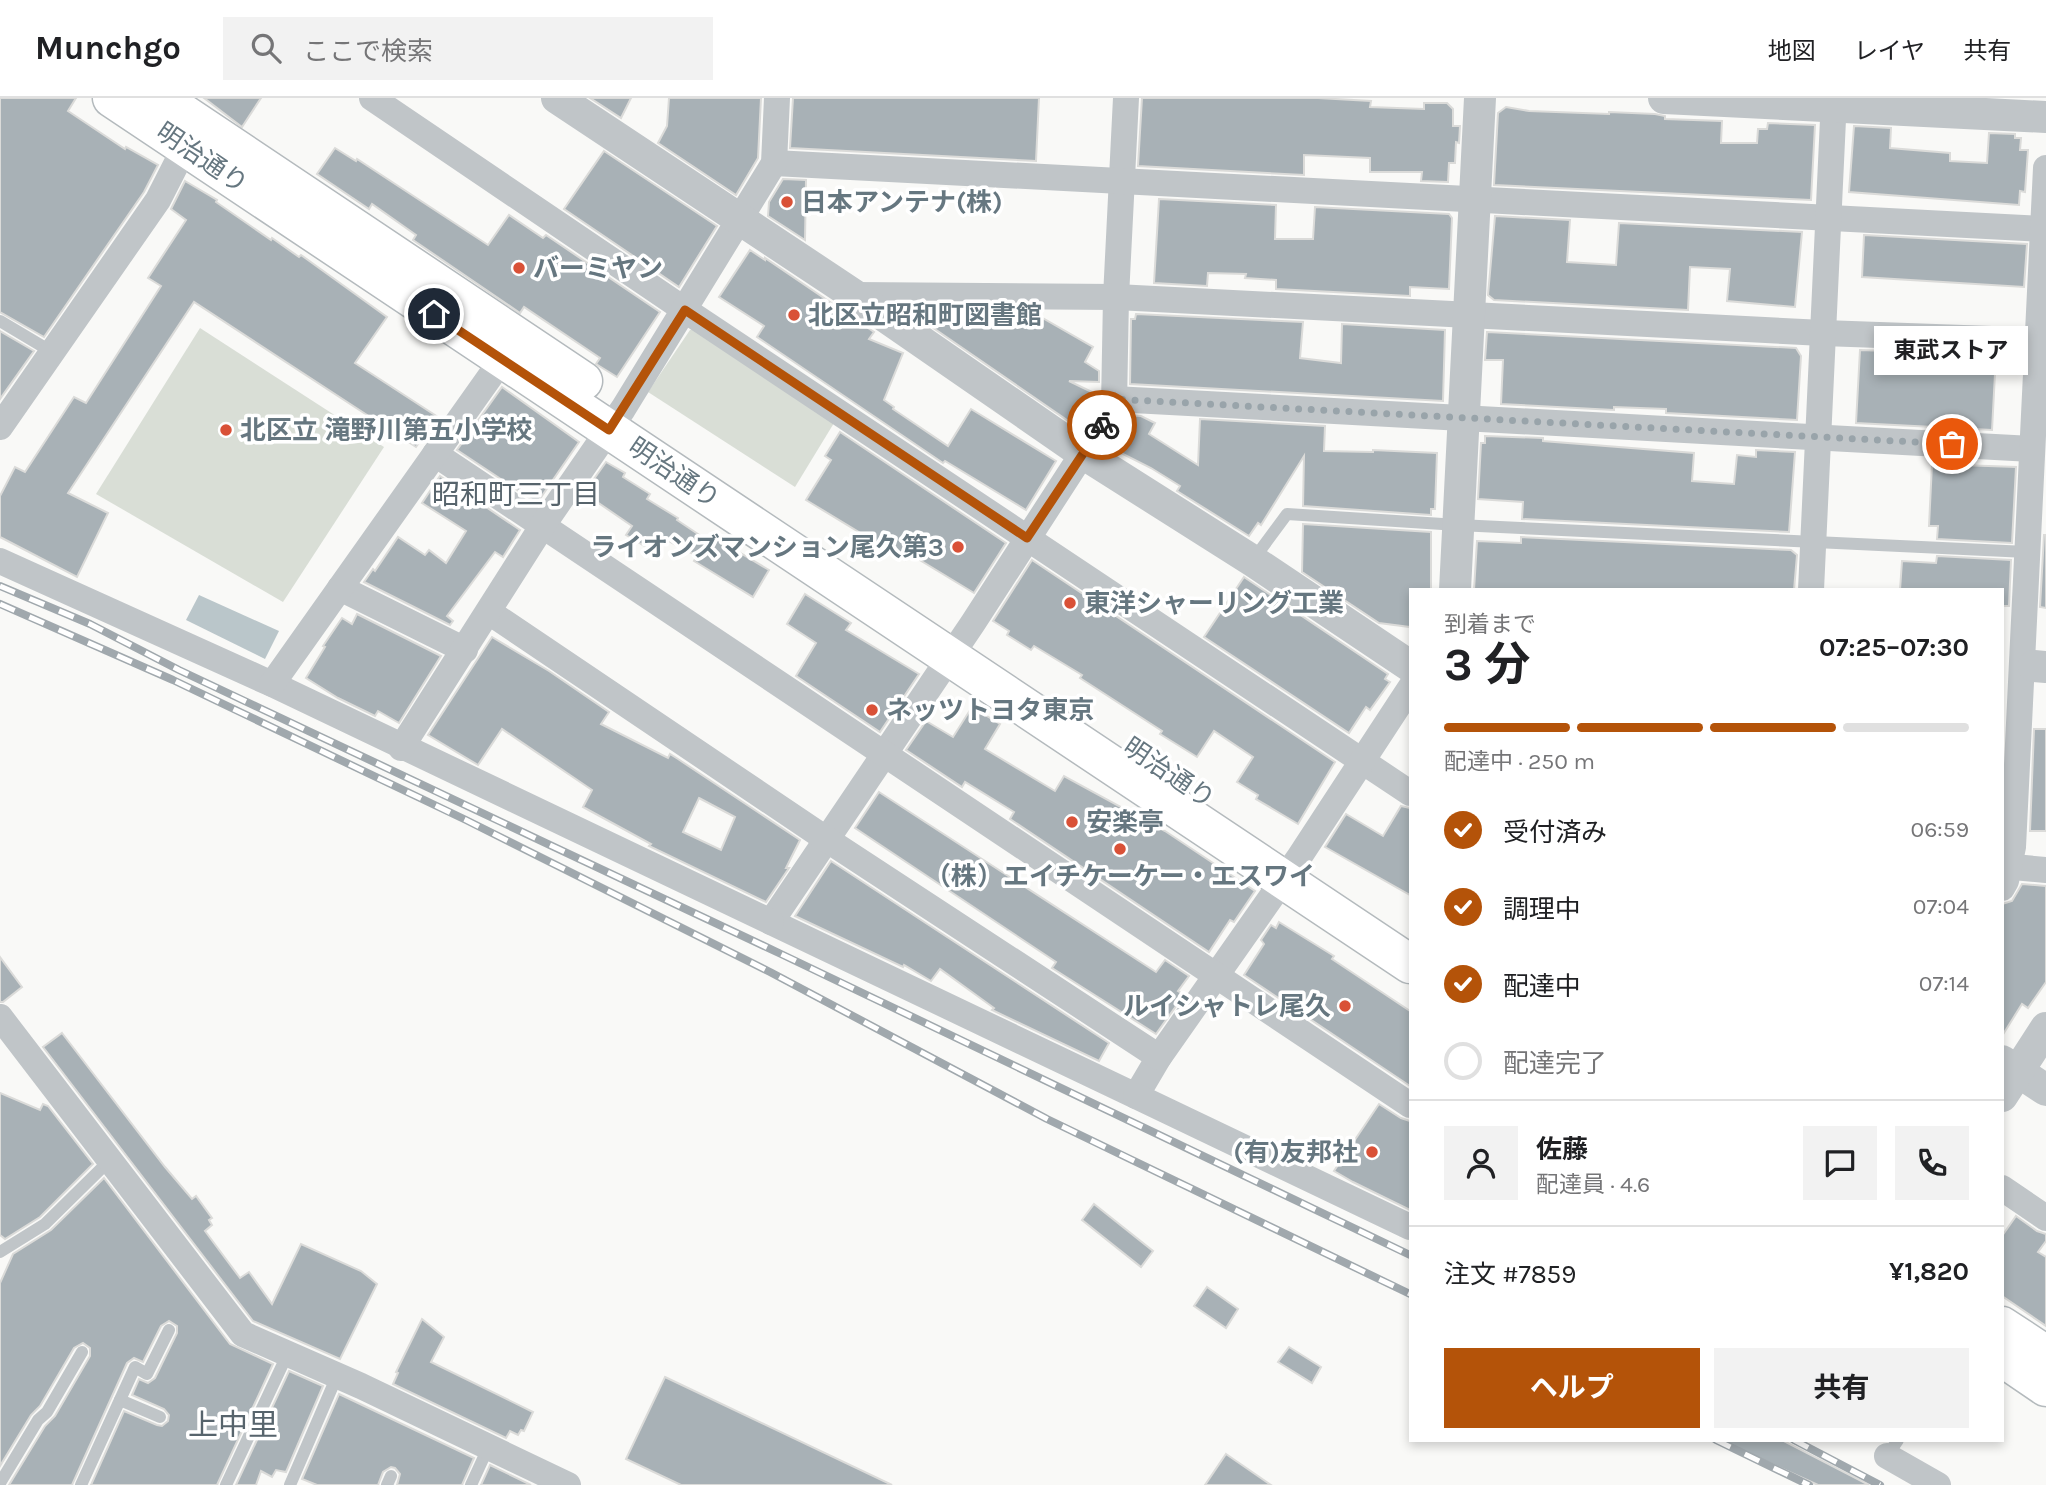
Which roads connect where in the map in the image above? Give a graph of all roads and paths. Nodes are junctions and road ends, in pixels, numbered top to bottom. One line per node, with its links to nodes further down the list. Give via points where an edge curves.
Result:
1 (112, 98): 11 (main road, 明治通り)
2 (160, 98): 11 (main road, 明治通り)
3 (372, 98): 21 (street)
4 (557, 98): 17 (street)
5 (776, 98): 12 (street)
6 (1126, 98): 14 (street)
7 (1480, 98): 15 (street)
8 (1679, 98): 9 (street)
9 (1834, 102): 10 (street); 16 (street)
10 (2046, 117)
11 (194, 122): 26 (main road, 明治通り); 27 (street, via 158,200)
12 (774, 163): 14 (street); 17 (street)
13 (2046, 169): 18 (street)
14 (1122, 181): 15 (street); 20 (street)
15 (1474, 200): 16 (street); 22 (street)
16 (1829, 218): 18 (street); 24 (street)
17 (739, 220): 19 (street); 21 (street)
18 (2043, 229): 25 (street)
19 (854, 295): 20 (street); 35 (street)
20 (1116, 297): 22 (street); 28 (street)
21 (685, 310): 29 (street); 38 (street)
22 (1468, 314): 24 (street); 30 (street)
23 (0, 321): 27 (lane)
24 (1823, 333): 25 (street); 32 (street)
25 (2042, 341): 33 (street)
26 (510, 348): 29 (main road, 明治通り); 34 (street)
27 (52, 352): 31 (street)
28 (1114, 399): 30 (street); 35 (street)
29 (616, 419): 36 (street); 47 (main road, 明治通り)
30 (1463, 419): 32 (street); 37 (street)
31 (0, 427)
32 (1818, 437): 33 (street); 39 (street)
33 (2032, 449): 40 (street)
34 (435, 454): 36 (street); 43 (street)
35 (1084, 454): 38 (street); 42 (street)
36 (543, 525): 46 (street); 54 (street)
37 (1458, 525): 39 (lane); 42 (lane, via 1287,514); 44 (street)
38 (1027, 538): 47 (street); 55 (street)
39 (1813, 542): 40 (lane); 45 (street)
40 (2027, 552): 50 (street)
41 (0, 561): 51 (street)
42 (1252, 561): 49 (street)
43 (340, 588): 48 (street); 51 (street)
44 (1455, 588)
45 (1811, 588)
46 (489, 612): 48 (street); 58 (street)
47 (957, 647): 54 (street); 59 (main road, 明治通り)
48 (465, 650): 53 (street)
49 (1409, 665)
50 (2026, 665): 56 (street)
51 (272, 684): 53 (street)
52 (1409, 690): 55 (street)
53 (401, 748): 62 (street)
54 (884, 752): 58 (street); 65 (street)
55 (1362, 761): 57 (street); 59 (street)
56 (2010, 768): 61 (street, via 2013,847)
57 (1409, 792)
58 (826, 839): 62 (street); 68 (street)
59 (1291, 869): 63 (main road, 明治通り); 64 (main road, 明治通り); 65 (street)
60 (2046, 870): 61 (street)
61 (2005, 874)
62 (771, 922): 71 (street)
63 (1409, 933)
64 (1409, 963)
65 (1217, 975): 68 (street); 72 (street)
66 (0, 1019): 73 (street)
67 (2046, 1028): 69 (street)
68 (1158, 1057): 71 (street)
69 (2007, 1076): 70 (street)
70 (2046, 1090)
71 (1136, 1096): 76 (street)
72 (1409, 1104)
73 (111, 1159): 77 (lane, via 45,1224); 81 (street, via 243,1334)
74 (2004, 1189): 75 (street)
75 (2046, 1218)
76 (1409, 1227)
77 (0, 1252)
78 (2004, 1327): 82 (main road)
79 (169, 1330): 86 (lane, via 147,1374 135,1367)
80 (82, 1352): 90 (lane)
81 (288, 1353): 84 (street); 92 (lane)
82 (2046, 1355)
83 (2004, 1358): 85 (main road)
84 (337, 1376): 88 (street); 93 (lane)
85 (2046, 1387)
86 (120, 1400): 87 (lane); 91 (lane)
87 (160, 1417)
88 (488, 1448): 94 (lane); 95 (street)
89 (1892, 1448): 96 (street)
90 (0, 1483)
91 (81, 1485)
92 (226, 1485)
93 (290, 1485)
94 (471, 1485)
95 (568, 1485)
96 (1938, 1485)

